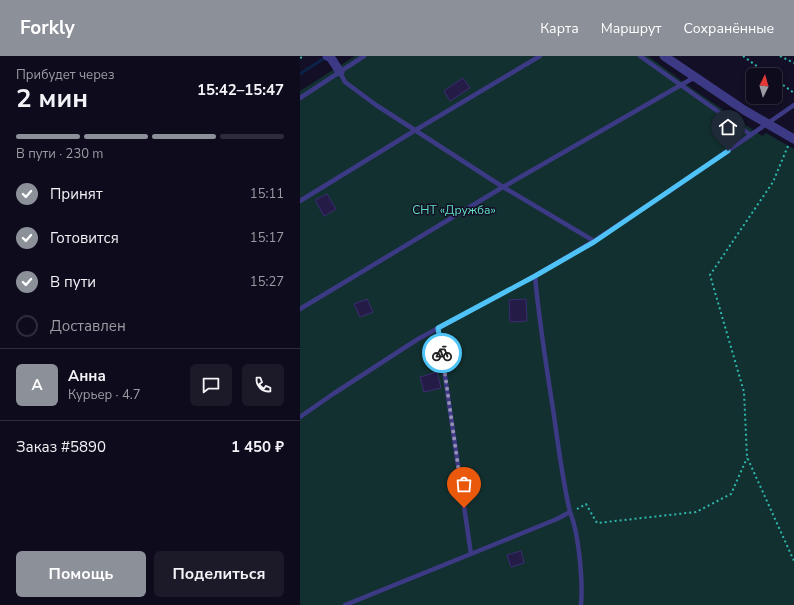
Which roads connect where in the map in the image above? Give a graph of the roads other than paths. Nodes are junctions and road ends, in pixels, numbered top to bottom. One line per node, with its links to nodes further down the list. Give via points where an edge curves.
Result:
1 (328, 56): 6 (street)
2 (364, 56): 6 (lane)
3 (540, 56): 12 (lane)
4 (640, 56): 8 (lane)
5 (664, 56): 7 (street)
6 (340, 72): 9 (lane); 12 (lane, via 345,82)
7 (695, 77): 8 (lane); 11 (street)
8 (681, 85): 13 (lane); 15 (lane)
9 (300, 98)
10 (794, 105): 11 (lane)
11 (768, 124): 13 (lane); 14 (street)
12 (414, 131): 15 (lane); 16 (lane)
13 (751, 135): 17 (lane)
14 (793, 138)
15 (503, 187): 17 (lane); 19 (lane)
16 (300, 201)
17 (594, 242): 18 (lane)
18 (535, 276): 20 (lane); 22 (lane, via 538,311)
19 (300, 309)
20 (438, 328): 21 (lane); 23 (lane)
21 (300, 417)
22 (570, 512): 23 (lane); 25 (lane, via 574,520 580,563)
23 (471, 554): 24 (lane)
24 (345, 605)
25 (581, 605)

